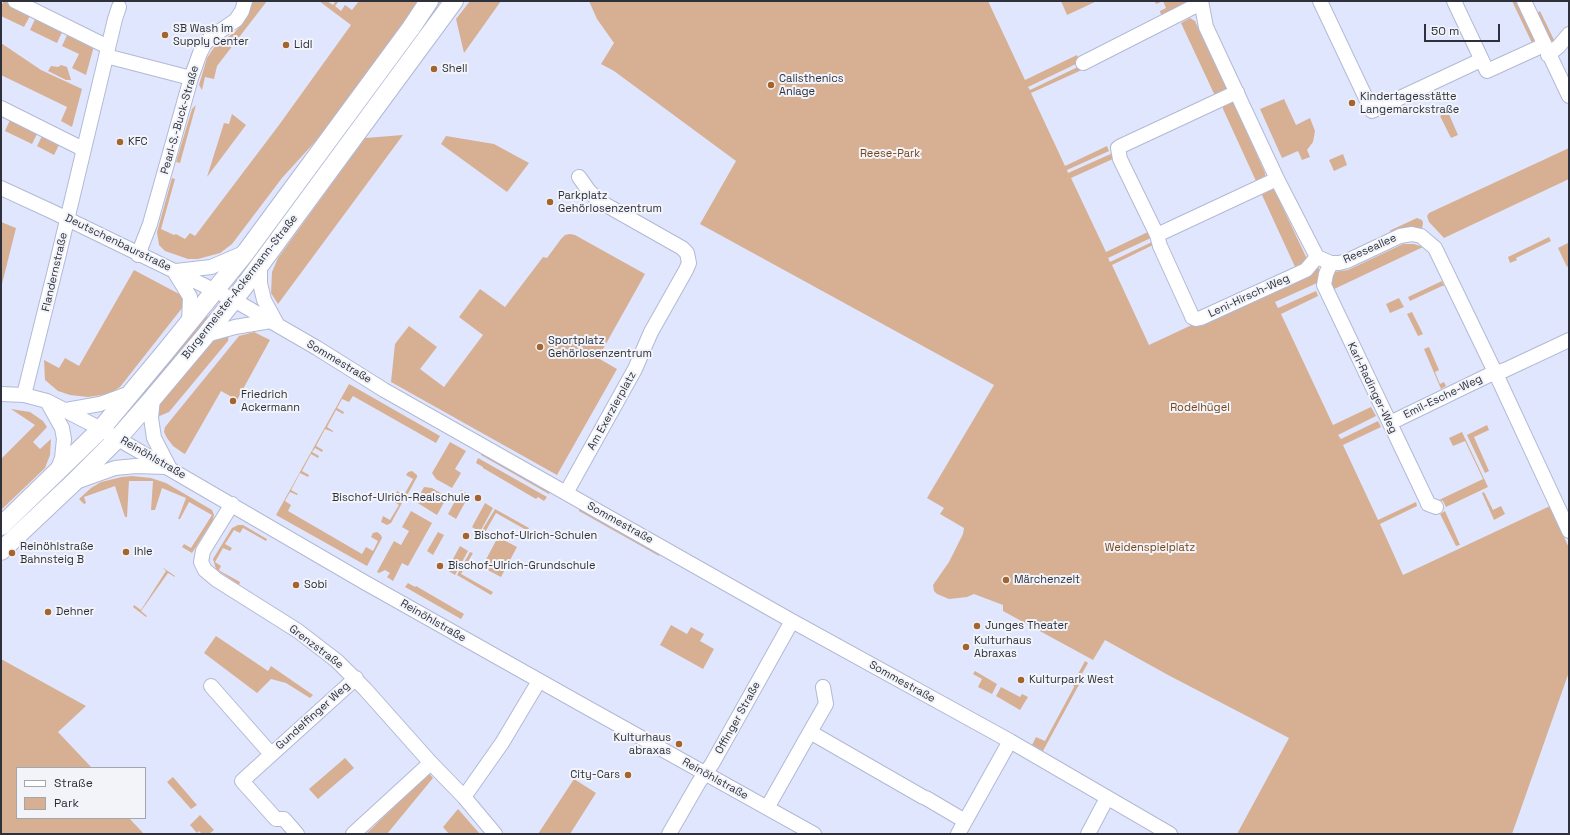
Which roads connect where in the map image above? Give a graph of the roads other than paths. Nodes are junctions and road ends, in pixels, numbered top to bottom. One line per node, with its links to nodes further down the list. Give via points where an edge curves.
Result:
1 (15, 1): 12 (street)
2 (245, 1): 15 (street, Pearl-S.-Buck-Straße, via 236,20 204,45)
3 (429, 1): 25 (main road, Bürgermeister-Ackermann-Straße)
4 (454, 1): 29 (main road, Bürgermeister-Ackermann-Straße)
5 (1320, 1): 13 (street, via 1372,111)
6 (1454, 1): 13 (street)
7 (1524, 1): 11 (street)
8 (1201, 2): 14 (street); 16 (street, via 1206,27)
9 (119, 7): 12 (street, Flandernstraße)
10 (1569, 34): 11 (street, via 1559,46)
11 (1546, 50): 13 (street, via 1487,72); 17 (street)
12 (107, 51): 15 (street); 19 (street, Flandernstraße)
13 (1481, 60)
14 (1083, 63)
15 (191, 78): 26 (street, Pearl-S.-Buck-Straße, via 150,224)
16 (1237, 92): 21 (street); 24 (street, via 1118,148 1120,159)
17 (1569, 96)
18 (1, 108): 19 (street)
19 (83, 149): 23 (street, Flandernstraße)
20 (579, 177): 50 (street, Am Exerzierplatz, via 599,201 682,248 687,253 688,263 651,332 638,365)
21 (1277, 179): 24 (street); 27 (street)
22 (1, 188): 23 (street, Deutschenbaurstraße)
23 (67, 219): 26 (street, Deutschenbaurstraße); 40 (street, Flandernstraße)
24 (1157, 235): 27 (street, Leni-Hirsch-Weg, via 1192,317 1196,319 1306,270)
25 (246, 252): 30 (street, via 211,267); 31 (main road, Bürgermeister-Ackermann-Straße)
26 (138, 255): 30 (street, Deutschenbaurstraße)
27 (1317, 257): 28 (street, Reeseallee)
28 (1331, 263): 37 (street, Reeseallee, via 1347,261 1400,236 1412,234 1425,238 1435,248); 44 (street, Karl-Radinger-Weg, via 1324,285)
29 (260, 265): 32 (main road, Bürgermeister-Ackermann-Straße); 34 (street, via 260,284)
30 (174, 271): 31 (street, Deutschenbaurstraße); 33 (street, via 190,297)
31 (215, 290): 32 (street, Deutschenbaurstraße); 33 (main road, Bürgermeister-Ackermann-Straße)
32 (234, 300): 34 (street, Sommestraße); 35 (main road, Bürgermeister-Ackermann-Straße)
33 (189, 323): 38 (main road, Bürgermeister-Ackermann-Straße)
34 (274, 323): 35 (street, via 235,327); 50 (street, Sommestraße)
35 (206, 335): 41 (main road, Bürgermeister-Ackermann-Straße)
36 (1569, 340): 37 (street, Emil-Esche-Weg)
37 (1496, 374): 44 (street, Emil-Esche-Weg); 54 (street, Reeseallee)
38 (132, 392): 43 (street, via 100,404); 45 (main road, Bürgermeister-Ackermann-Straße)
39 (1, 394): 40 (street, Reinöhlstraße)
40 (24, 396): 42 (street, Reinöhlstraße)
41 (153, 398): 46 (main road, Bürgermeister-Ackermann-Straße); 47 (street, via 151,418 154,438)
42 (47, 401): 43 (street, Reinöhlstraße); 48 (street, via 62,428 64,439 62,458)
43 (66, 410): 45 (street, Reinöhlstraße)
44 (1390, 422): 52 (street, Karl-Radinger-Weg, via 1428,504)
45 (101, 429): 46 (street, Reinöhlstraße); 48 (main road, Bürgermeister-Ackermann-Straße)
46 (118, 438): 47 (street, Reinöhlstraße); 49 (main road, Bürgermeister-Ackermann-Straße)
47 (168, 467): 49 (street, via 115,468); 51 (street, Reinöhlstraße)
48 (55, 475): 53 (main road, Bürgermeister-Ackermann-Straße)
49 (73, 483): 55 (main road, Bürgermeister-Ackermann-Straße)
50 (566, 493): 56 (street, Sommestraße)
51 (232, 504): 57 (street, Grenzstraße, via 202,550 201,562 205,570 298,631); 58 (street, Reinöhlstraße)
52 (1436, 507)
53 (1, 526)
54 (1569, 531)
55 (1, 551)
56 (792, 621): 62 (street, Sommestraße); 65 (street, Offinger Straße)
57 (356, 678): 63 (street, Gundelfinger Weg); 64 (street, Grenzstraße)
58 (539, 681): 65 (street, Reinöhlstraße); 66 (street, via 502,743)
59 (211, 686): 63 (street, Gundelfinger Weg)
60 (823, 687): 61 (street, via 826,704)
61 (810, 732): 68 (street); 69 (street)
62 (1010, 741): 67 (street, Sommestraße); 69 (street)
63 (271, 754): 70 (street, Gundelfinger Weg, via 242,781 276,819 284,819)
64 (430, 762): 66 (street, Grenzstraße); 71 (street)
65 (706, 773): 68 (street, Reinöhlstraße); 73 (street, Offinger Straße)
66 (464, 797): 72 (street, Grenzstraße)
67 (1107, 798): 76 (street); 77 (street, Sommestraße)
68 (767, 808): 74 (street, Reinöhlstraße)
69 (965, 821): 75 (street)
70 (297, 834)
71 (352, 834)
72 (495, 834)
73 (669, 834)
74 (814, 834)
75 (958, 834)
76 (1088, 834)
77 (1170, 834)

